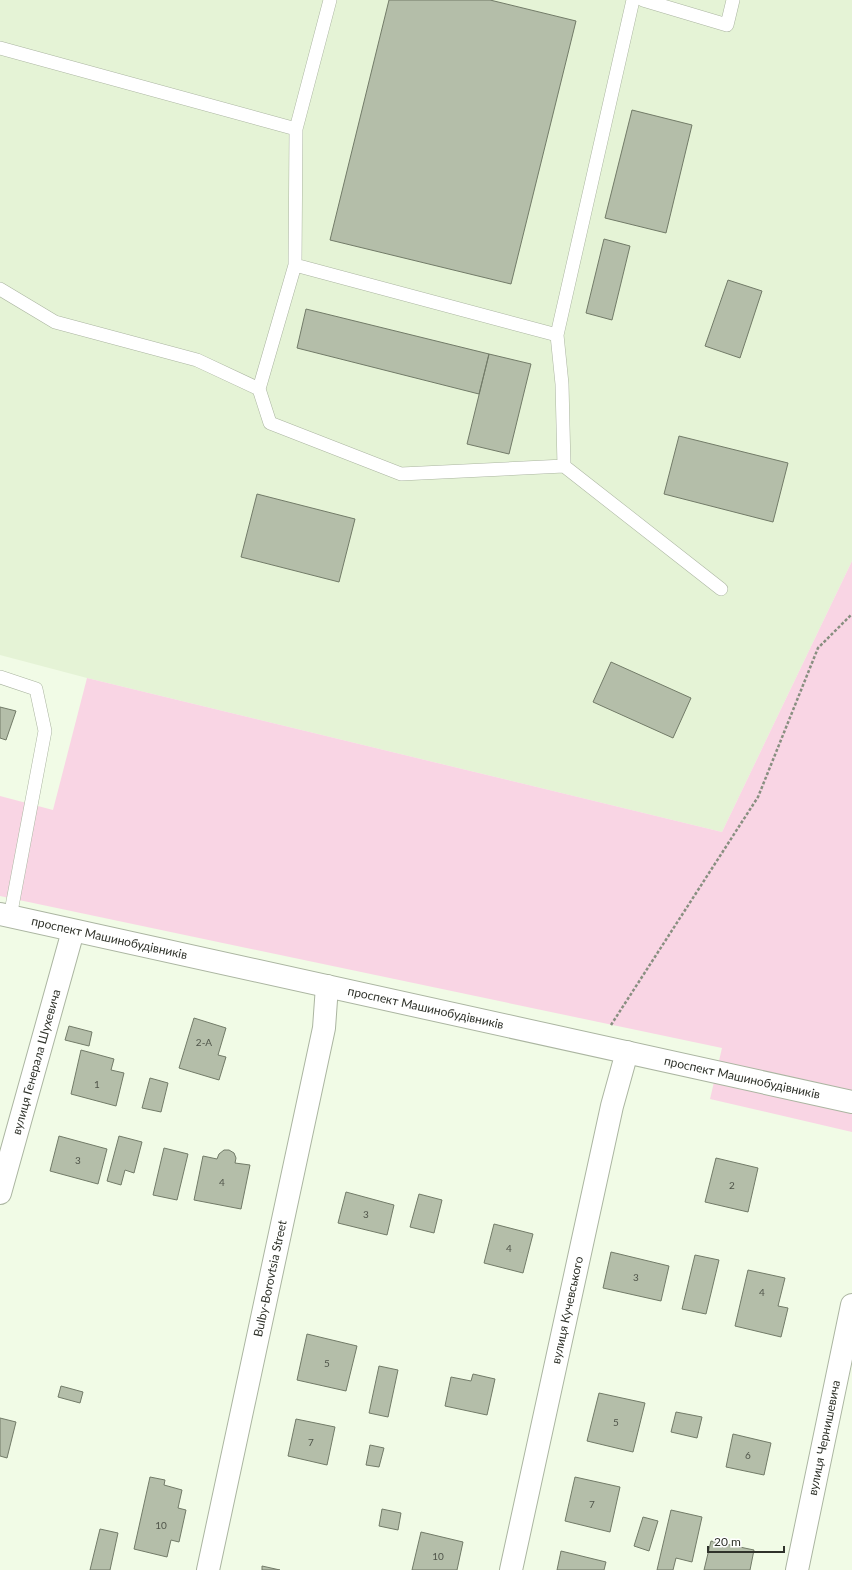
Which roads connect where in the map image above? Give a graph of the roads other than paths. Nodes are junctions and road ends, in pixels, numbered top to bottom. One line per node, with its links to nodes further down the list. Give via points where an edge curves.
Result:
1 (330, 0): 6 (lane)
2 (633, 0): 9 (lane)
3 (643, 0): 4 (lane, via 727,24)
4 (733, 0)
5 (0, 48): 6 (lane)
6 (296, 129): 7 (lane)
7 (295, 265): 9 (lane); 10 (lane)
8 (0, 289): 10 (lane, via 55,322 197,360)
9 (557, 335): 11 (lane, via 562,384)
10 (259, 389): 11 (lane, via 270,423 401,474)
11 (564, 466): 12 (lane)
12 (721, 589)
13 (0, 678): 14 (lane, via 36,689 45,731)
14 (5, 916): 15 (street, проспект Машинобудівників)
15 (73, 931): 16 (street, проспект Машинобудівників); 19 (street, вулиця Генерала Шухевича)
16 (327, 986): 17 (street, проспект Машинобудівників); 21 (street, Bulby-Borovtsia Street, via 324,1028)
17 (627, 1052): 18 (street, проспект Машинобудівників); 22 (street, вулиця Кучевського, via 612,1106)
18 (852, 1102)
19 (0, 1193)
20 (852, 1305): 23 (street, вулиця Чернишевича)
21 (208, 1570)
22 (511, 1570)
23 (797, 1570)

